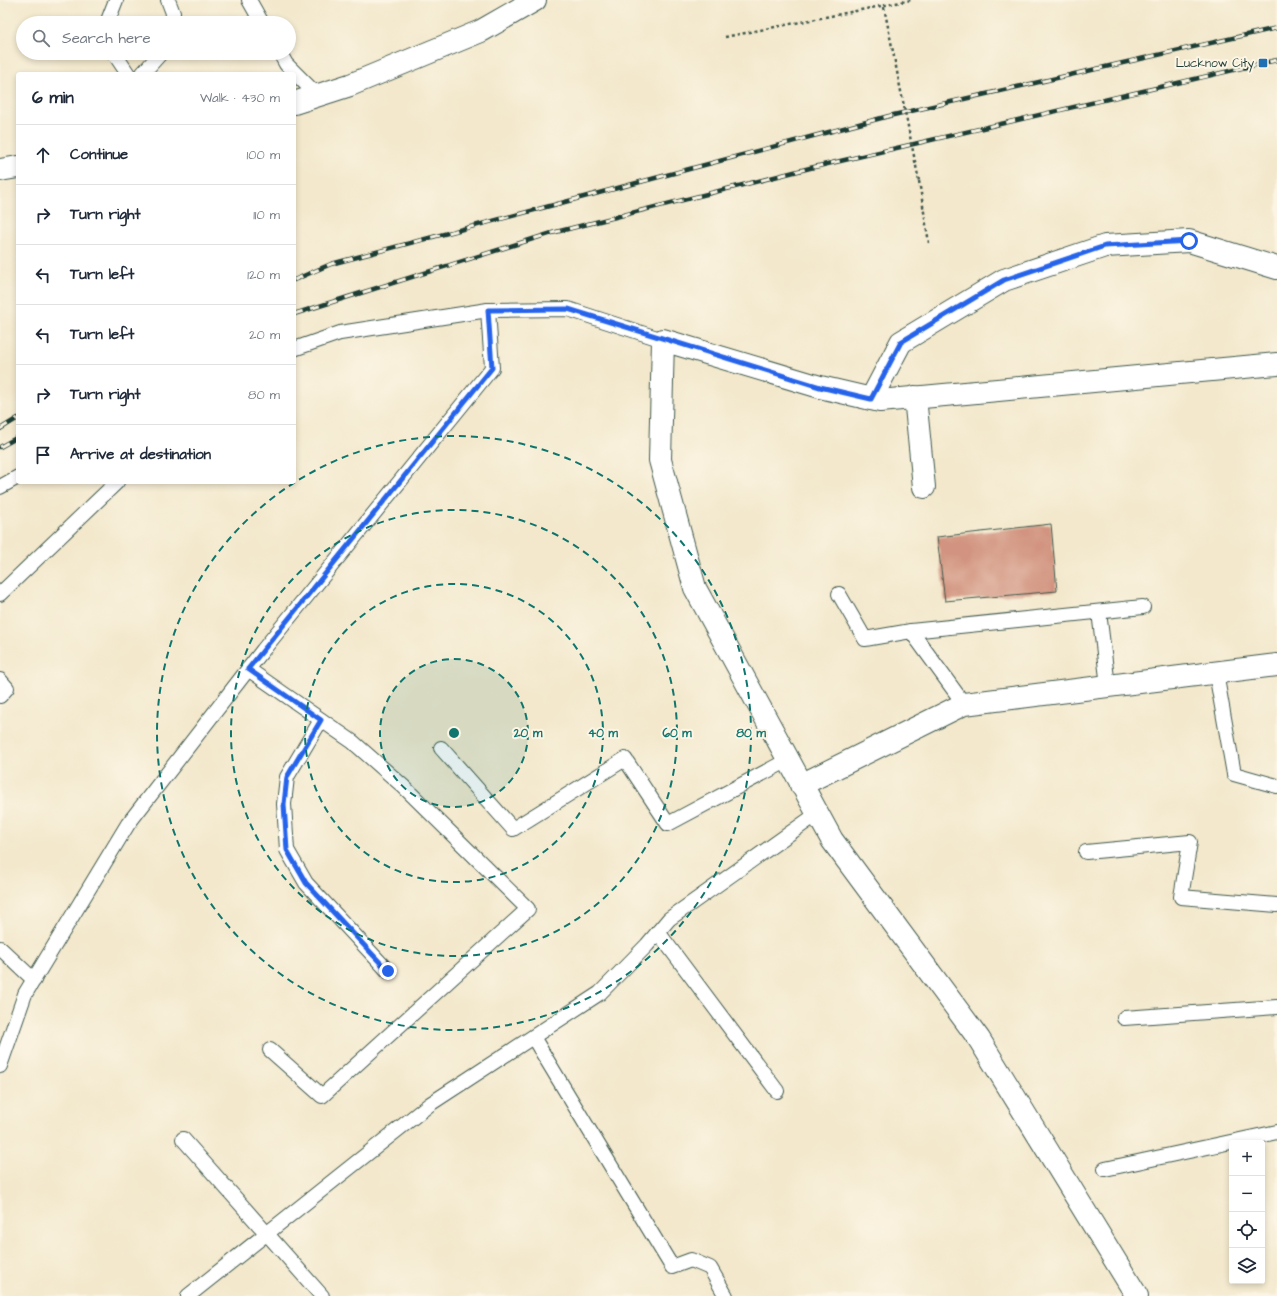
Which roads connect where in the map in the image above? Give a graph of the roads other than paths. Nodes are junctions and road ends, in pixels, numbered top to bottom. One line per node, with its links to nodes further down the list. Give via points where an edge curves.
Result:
1 (116, 0): 5 (lane)
2 (168, 0): 6 (lane)
3 (249, 0): 7 (lane)
4 (535, 0): 15 (street, via 481,31)
5 (110, 16)
6 (173, 16)
7 (258, 16)
8 (119, 60): 11 (lane)
9 (155, 60): 12 (lane)
10 (284, 60): 13 (lane)
11 (127, 72)
12 (144, 72)
13 (294, 72)
14 (296, 74): 15 (lane)
15 (318, 96): 16 (street)
16 (296, 103)
17 (16, 167): 18 (street)
18 (0, 170)
19 (1277, 268): 25 (street, via 1189,241 1105,246 1004,280 901,342)
20 (488, 310): 21 (lane, via 568,309); 22 (lane, via 340,333); 36 (lane, via 492,368)
21 (663, 340): 25 (street, via 820,387); 44 (street, via 660,460 695,588)
22 (296, 348)
23 (1277, 364): 24 (street)
24 (915, 397): 25 (street, via 880,401); 29 (street)
25 (871, 399)
26 (16, 478): 28 (lane)
27 (115, 484): 30 (lane)
28 (0, 487)
29 (924, 487)
30 (0, 594)
31 (839, 594): 34 (lane, via 865,639)
32 (1143, 607): 33 (lane)
33 (1099, 612): 34 (lane); 39 (lane)
34 (911, 631): 41 (lane)
35 (1277, 665): 37 (street)
36 (248, 669): 42 (lane); 53 (lane, via 128,824)
37 (1216, 672): 39 (street); 46 (lane, via 1234,774)
38 (0, 680): 40 (lane, via 7,688)
39 (1108, 686): 41 (street)
40 (0, 696)
41 (964, 704): 45 (street)
42 (321, 720): 52 (lane, via 287,777 284,804 287,850 306,883); 57 (lane, via 353,742 404,787 528,909 322,1096)
43 (441, 748): 44 (lane, via 513,829 626,759 668,824)
44 (788, 760): 45 (street)
45 (801, 785): 47 (street)
46 (1277, 786)
47 (817, 814): 50 (lane, via 670,919); 67 (street, via 832,840 979,1039)
48 (1086, 852): 49 (lane, via 1190,842 1181,898)
49 (1277, 905)
50 (658, 932): 56 (lane, via 600,993); 59 (lane)
51 (0, 948): 53 (lane)
52 (388, 971)
53 (34, 980): 58 (lane, via 26,994)
54 (1277, 1007): 55 (lane)
55 (1124, 1018)
56 (533, 1036): 63 (lane, via 430,1104); 66 (lane, via 672,1267 691,1260 710,1268)
57 (270, 1050)
58 (0, 1066)
59 (777, 1091)
60 (1277, 1132): 62 (lane)
61 (183, 1139): 63 (lane)
62 (1105, 1169)
63 (267, 1234): 64 (lane); 65 (lane)
64 (188, 1296)
65 (322, 1296)
66 (726, 1296)
67 (1137, 1296)

